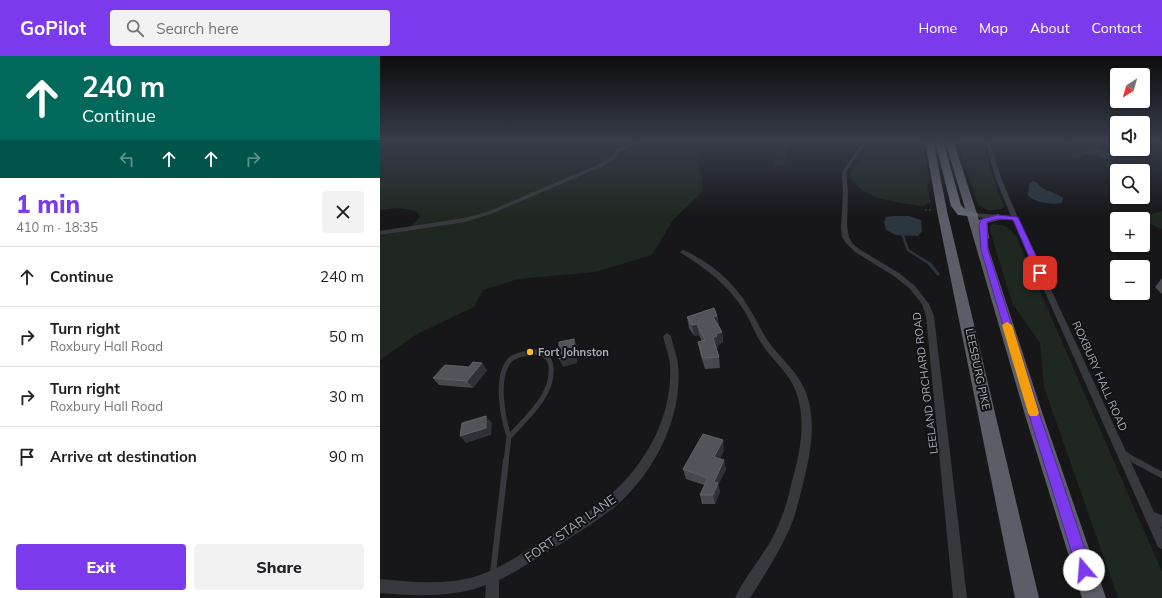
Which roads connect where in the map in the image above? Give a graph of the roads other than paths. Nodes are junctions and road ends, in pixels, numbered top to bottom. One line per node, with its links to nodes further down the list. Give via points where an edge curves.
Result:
1 (600, 165): 11 (street, via 489,213 465,220)
2 (849, 165): 24 (street, LEELAND ORCHARD ROAD, via 844,172 845,229 848,241 860,252 908,281 926,303 930,316)
3 (934, 165): 25 (highway, LEESBURG PIKE)
4 (946, 165): 8 (highway, via 956,206 962,213)
5 (957, 165): 7 (highway)
6 (995, 165): 10 (street, ROXBURY HALL ROAD)
7 (966, 191): 8 (highway); 9 (highway, via 980,209)
8 (973, 215): 9 (street); 12 (highway)
9 (998, 217): 10 (street); 12 (highway, via 982,222)
10 (1015, 218): 16 (street, ROXBURY HALL ROAD)
11 (380, 234)
12 (984, 250): 26 (highway, via 1034,415)
13 (683, 252): 23 (street, via 712,269 732,289 749,313 765,344 795,379 807,416 805,454 792,506 785,525)
14 (667, 336): 20 (street, FORT STAR LANE, via 674,364 670,412 660,439 637,476 619,495 579,525 509,570)
15 (509, 437): 15 (lane, via 545,392 549,383 552,363 543,353 537,351 518,356 510,360 506,367 501,381); 20 (lane)
16 (1121, 452): 17 (lane); 18 (street, ROXBURY HALL ROAD)
17 (1162, 475)
18 (1157, 519): 19 (street, ROXBURY HALL ROAD)
19 (1162, 544)
20 (493, 576): 21 (street, FORT STAR LANE, via 470,584 428,590); 22 (street)
21 (380, 586)
22 (492, 598)
23 (742, 598)
24 (960, 598)
25 (1027, 598)
26 (1094, 598)

